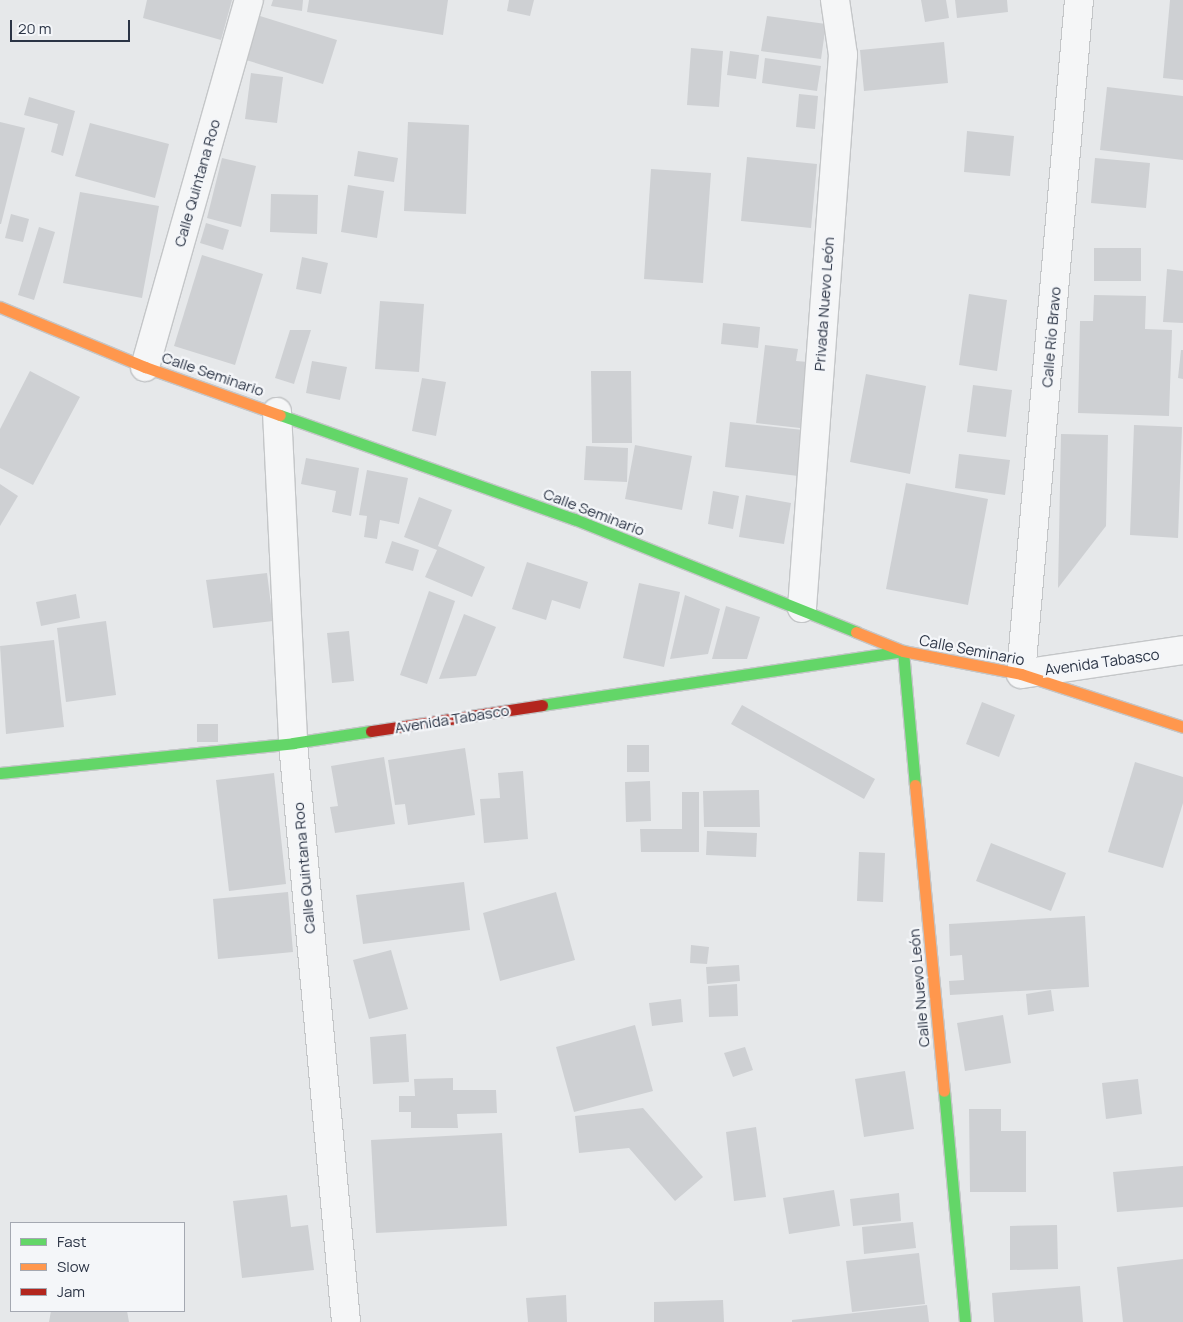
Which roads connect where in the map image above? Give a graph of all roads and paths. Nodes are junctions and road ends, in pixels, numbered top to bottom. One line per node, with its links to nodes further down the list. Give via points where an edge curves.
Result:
1 (249, 0): 5 (street, Calle Quintana Roo)
2 (835, 0): 7 (street, Privada Nuevo León, via 843,55)
3 (1080, 0): 10 (street, Calle Río Bravo)
4 (0, 307): 5 (street, Calle Seminario)
5 (145, 367): 6 (street, Calle Seminario)
6 (277, 412): 7 (street, Calle Seminario, via 574,519); 12 (street, Calle Quintana Roo)
7 (802, 608): 9 (street, Calle Seminario)
8 (1183, 650): 10 (street, Avenida Tabasco)
9 (903, 651): 10 (street, Calle Seminario); 12 (street, Avenida Tabasco); 15 (street, Calle Nuevo León)
10 (1021, 674): 11 (street, Calle Seminario)
11 (1183, 727)
12 (293, 744): 13 (street, Avenida Tabasco); 14 (street, Calle Quintana Roo)
13 (0, 773)
14 (346, 1322)
15 (965, 1322)

